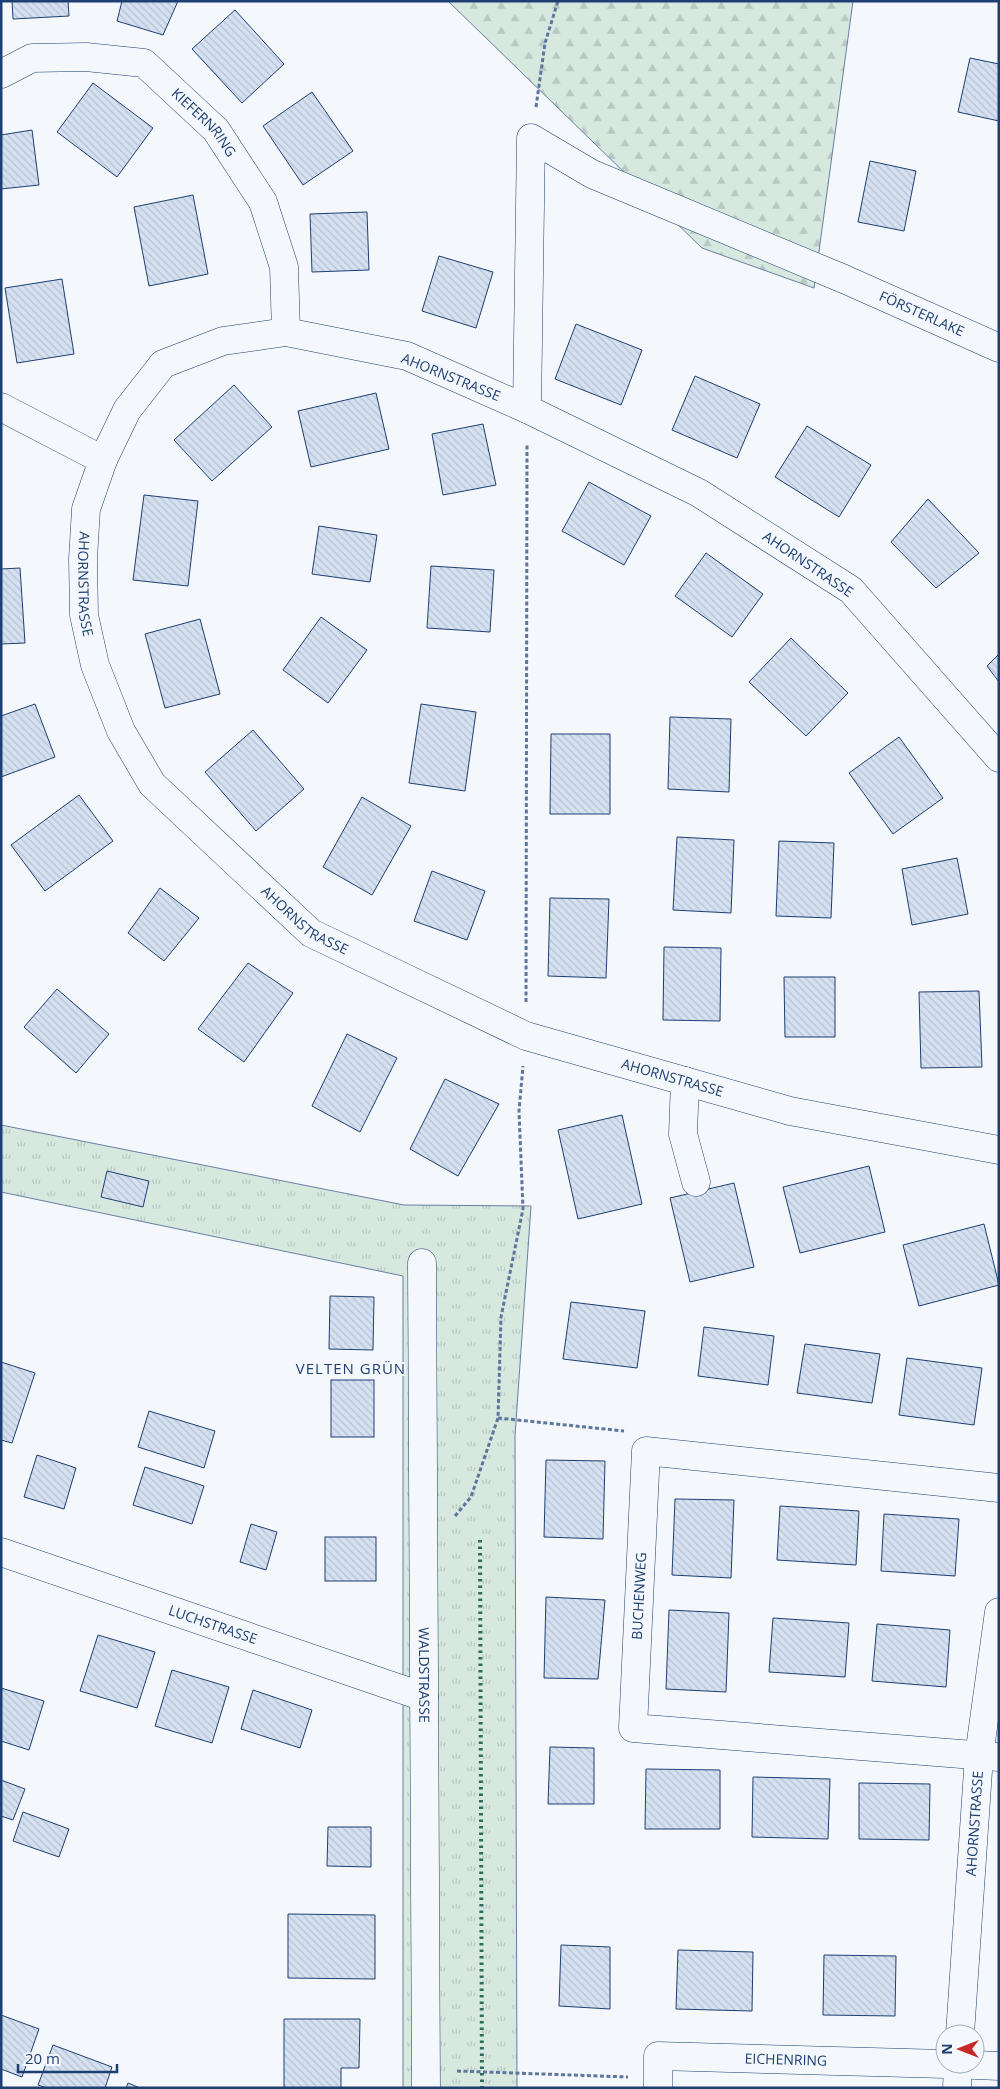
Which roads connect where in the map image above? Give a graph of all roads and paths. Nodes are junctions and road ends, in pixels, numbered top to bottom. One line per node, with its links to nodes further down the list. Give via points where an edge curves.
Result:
1 (558, 1): 3 (path, via 545,43)
2 (1, 74): 4 (street, KIEFERNRING, via 32,58 86,57 144,63 216,130 263,202 284,267)
3 (532, 138): 5 (street, FÖRSTERLAKE, via 592,174 844,279); 7 (street)
4 (286, 332): 7 (street, AHORNSTRASSE, via 407,356); 8 (street, AHORNSTRASSE, via 222,341 163,364 127,410)
5 (999, 348)
6 (1, 408): 8 (street)
7 (527, 409): 9 (street, AHORNSTRASSE, via 699,493 851,590); 10 (path)
8 (103, 460): 10 (street, AHORNSTRASSE, via 86,509 84,615 98,674 121,731 152,784 311,933)
9 (999, 758)
10 (526, 1036): 11 (street, AHORNSTRASSE); 15 (path, via 519,1111 523,1209 501,1317)
11 (685, 1081): 12 (street, AHORNSTRASSE, via 790,1110); 13 (street, via 683,1134)
12 (999, 1150)
13 (696, 1182)
14 (422, 1263): 21 (street, WALDSTRASSE)
15 (498, 1418): 16 (path, via 636,1432); 18 (path, via 471,1497)
16 (646, 1451): 17 (street); 22 (street, BUCHENWEG, via 633,1728)
17 (999, 1488)
18 (453, 1518)
19 (1, 1552): 21 (street, LUCHSTRASSE)
20 (999, 1612): 22 (street, AHORNSTRASSE)
21 (424, 1697): 28 (street, WALDSTRASSE)
22 (989, 1757): 23 (street, AHORNSTRASSE)
23 (961, 2024)
24 (935, 2064): 29 (street, EICHENRING, via 658,2056)
25 (985, 2065): 26 (street)
26 (999, 2066)
27 (958, 2074): 30 (street)
28 (426, 2079): 29 (path)
29 (658, 2083)
30 (957, 2088)

